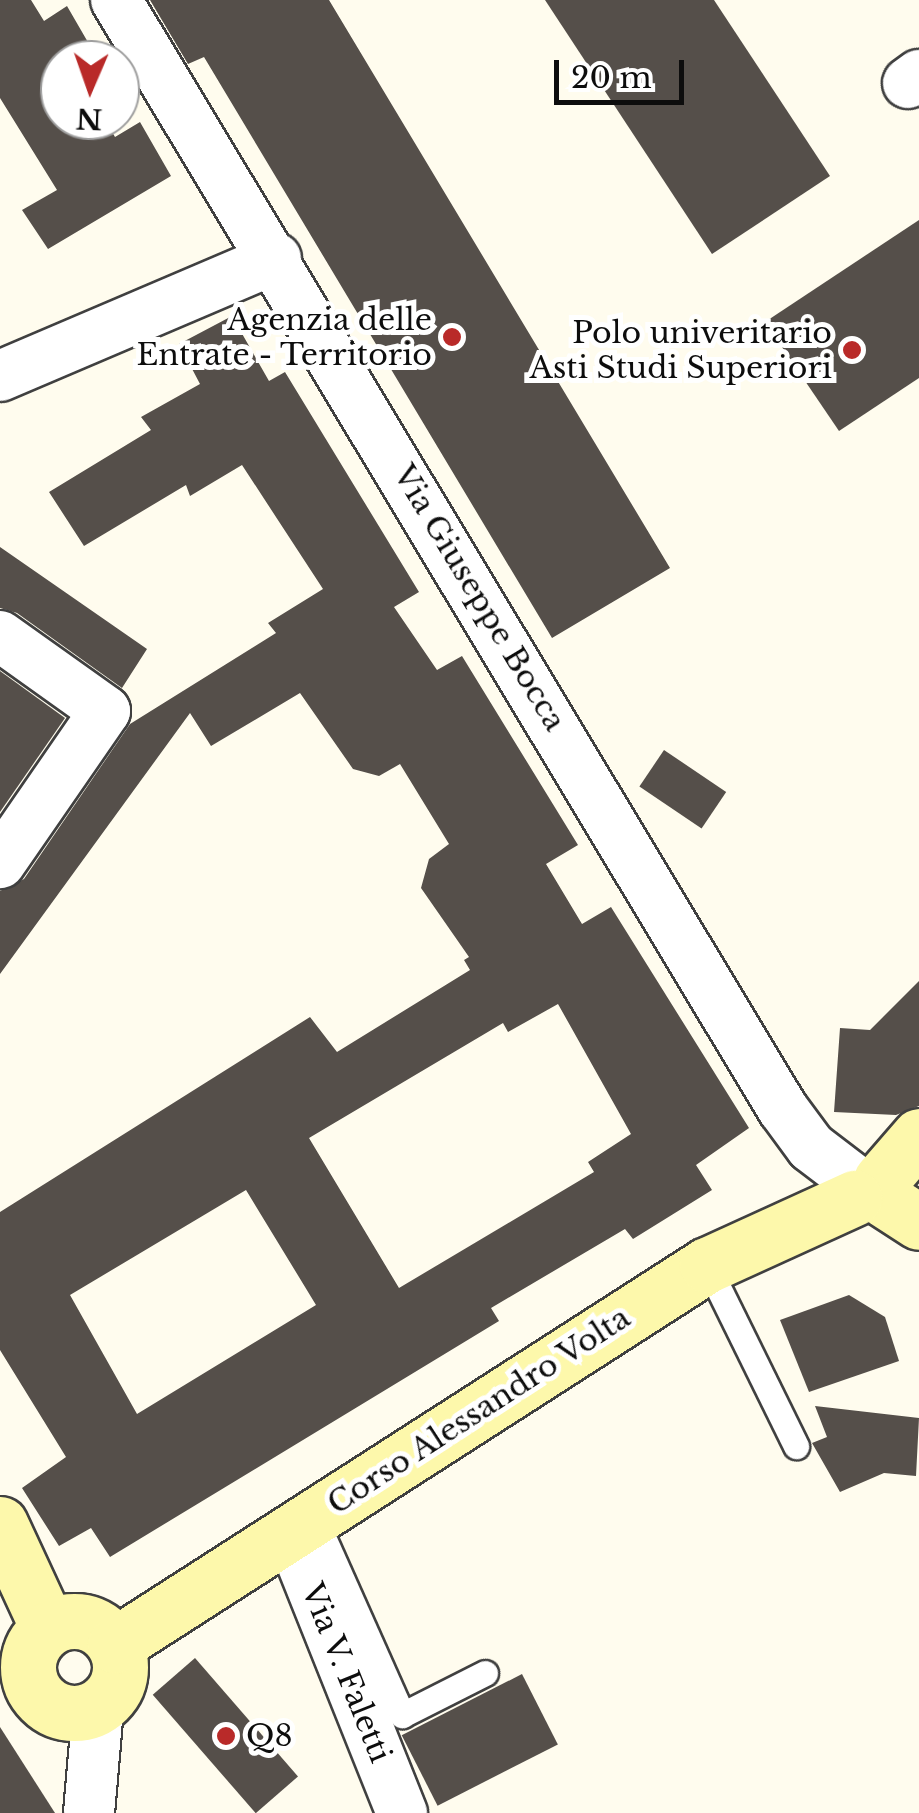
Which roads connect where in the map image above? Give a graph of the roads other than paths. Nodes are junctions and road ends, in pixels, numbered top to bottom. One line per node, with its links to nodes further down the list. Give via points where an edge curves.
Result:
1 (116, 0): 2 (street, Via Giuseppe Bocca)
2 (276, 258): 3 (street); 7 (street, Via Giuseppe Bocca, via 783,1109 811,1146)
3 (0, 376)
4 (0, 636): 5 (street, via 105,710)
5 (0, 864)
6 (919, 1136): 7 (street)
7 (879, 1196): 8 (street, Corso Alessandro Volta)
8 (706, 1265): 9 (lane); 11 (street, Corso Alessandro Volta)
9 (796, 1446)
10 (0, 1524): 12 (street)
11 (302, 1525): 13 (street, Corso Alessandro Volta); 14 (lane, via 402,1715); 18 (street, Via V. Faletti)
12 (48, 1628): 13 (street, via 93,1624); 15 (street, via 28,1660)
13 (115, 1645): 16 (street, via 117,1687)
14 (485, 1673)
15 (18, 1707): 16 (street, via 72,1714)
16 (98, 1708): 17 (street)
17 (88, 1813)
18 (402, 1813)

